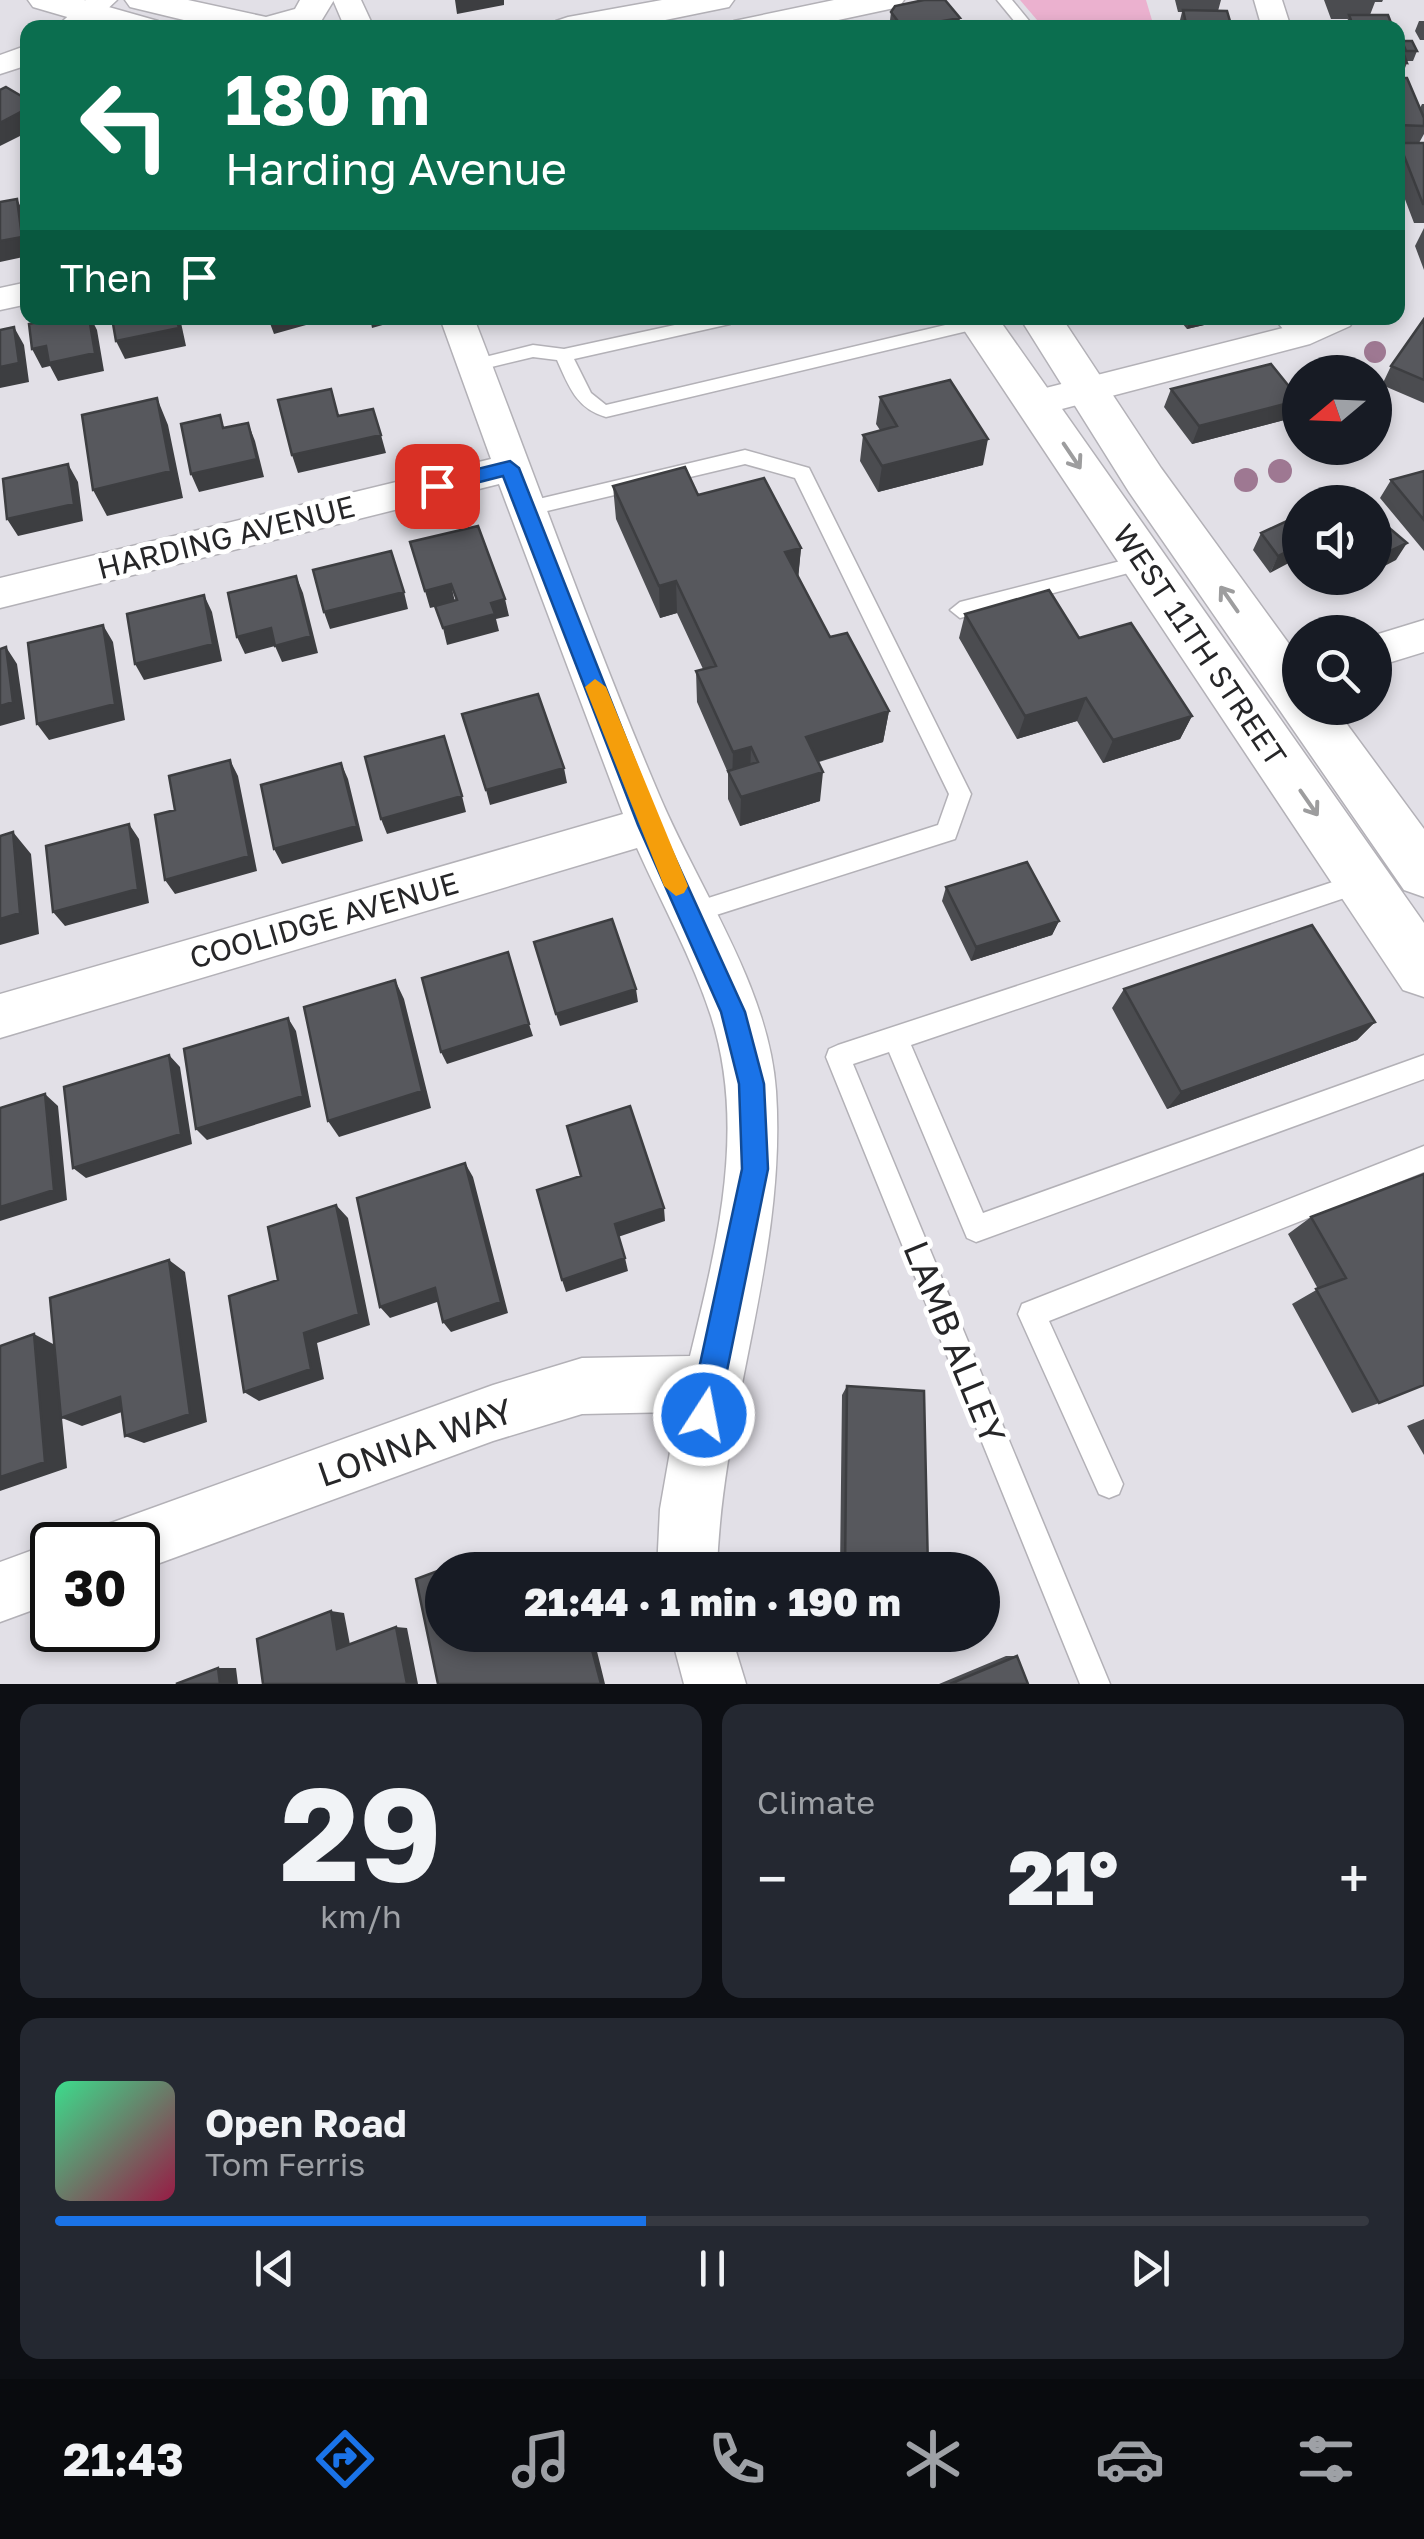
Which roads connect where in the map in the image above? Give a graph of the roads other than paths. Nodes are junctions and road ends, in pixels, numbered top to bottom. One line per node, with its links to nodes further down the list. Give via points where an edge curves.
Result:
1 (45, 0): 7 (main road)
2 (142, 0): 11 (main road)
3 (318, 0): 12 (main road, via 308,16)
4 (717, 0): 13 (main road)
5 (887, 0): 8 (main road)
6 (1004, 0): 14 (lane)
7 (87, 13): 10 (main road)
8 (825, 13): 9 (main road)
9 (762, 19)
10 (115, 20)
11 (231, 20)
12 (294, 20)
13 (611, 20)
14 (1021, 20)
15 (460, 325): 22 (street)
16 (698, 325): 21 (lane)
17 (981, 325): 24 (main road, WEST 11TH STREET)
18 (1045, 325): 23 (main road, WEST 11TH STREET)
19 (921, 326): 21 (lane, via 606,411 586,402)
20 (1290, 326): 23 (street)
21 (564, 354): 22 (lane, via 533,351)
22 (475, 365): 25 (street)
23 (1086, 390): 24 (street); 31 (main road, WEST 11TH STREET, one-way to 23)
24 (1035, 402): 26 (main road, WEST 11TH STREET, one-way to 26)
25 (518, 488): 27 (street, HARDING AVENUE); 35 (street); 38 (lane, via 745,457 802,473 960,794 947,832)
26 (1144, 562): 28 (lane); 33 (main road, WEST 11TH STREET)
27 (0, 592)
28 (960, 610)
29 (1424, 636): 30 (street)
30 (1392, 646)
31 (1282, 667)
32 (1282, 691): 33 (street)
33 (1234, 694): 37 (main road, WEST 11TH STREET, one-way to 37)
34 (1322, 725): 36 (main road, WEST 11TH STREET)
35 (649, 825): 38 (street); 40 (street, COOLIDGE AVENUE)
36 (1424, 873)
37 (1363, 882): 39 (main road, WEST 11TH STREET); 41 (lane)
38 (688, 914): 44 (street, via 733,1012 751,1084 755,1169)
39 (1424, 972)
40 (0, 1016)
41 (896, 1040): 42 (lane, via 976,1228); 52 (lane, LAMB ALLEY, via 838,1057)
42 (1424, 1067)
43 (1424, 1159): 45 (lane, via 1032,1314)
44 (710, 1383): 46 (street, LONNA WAY, via 582,1386); 47 (street, via 686,1511)
45 (1109, 1484)
46 (160, 1533)
47 (687, 1552)
48 (30, 1581): 49 (street)
49 (0, 1592)
50 (706, 1652): 51 (street)
51 (715, 1684)
52 (1095, 1684)

